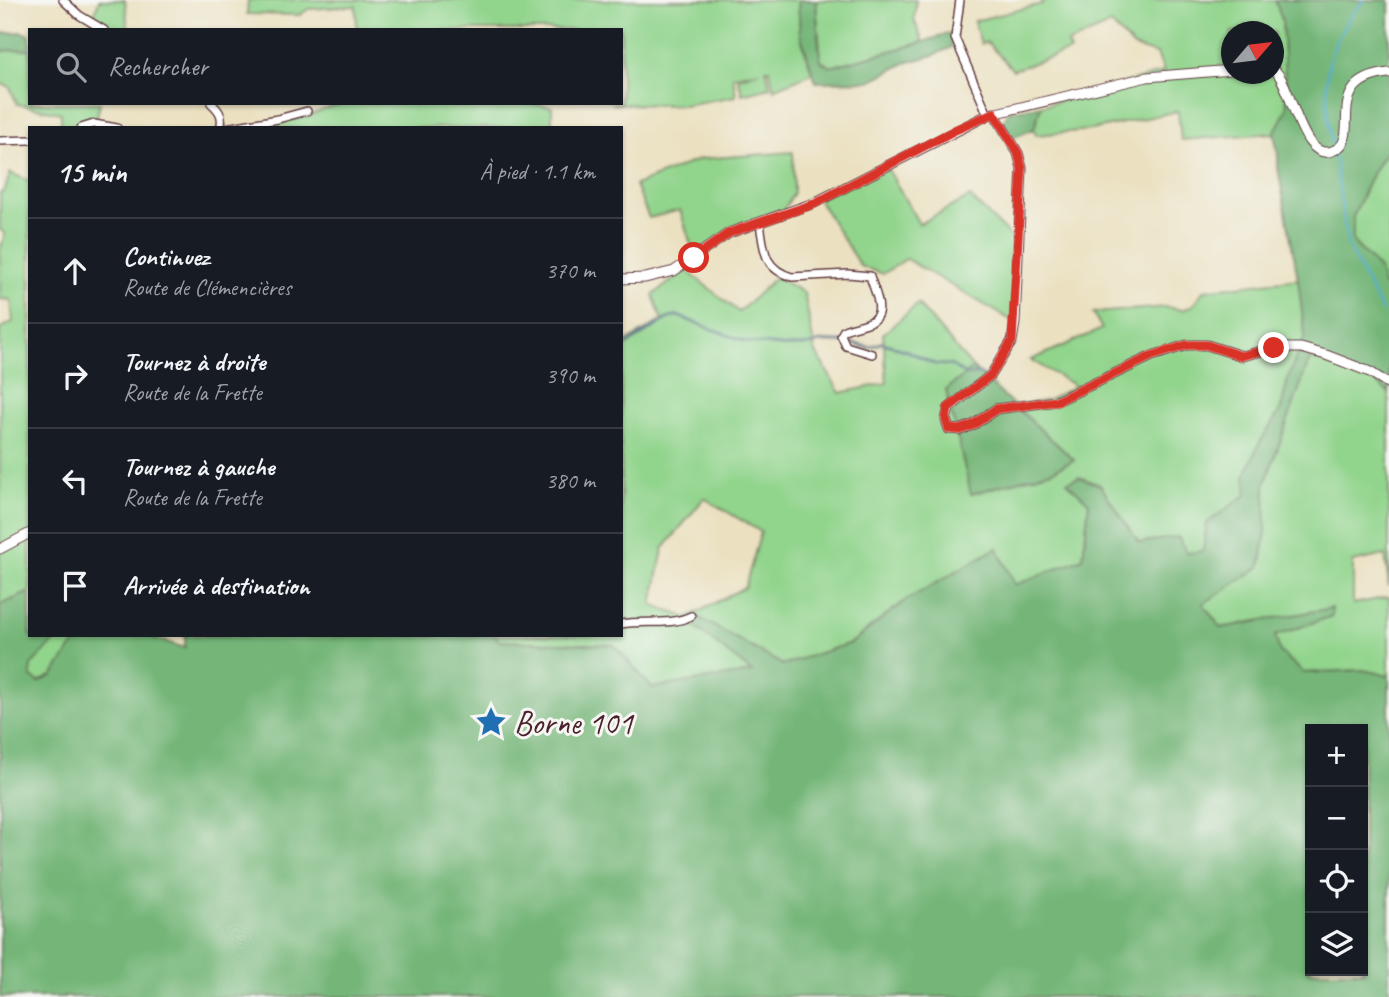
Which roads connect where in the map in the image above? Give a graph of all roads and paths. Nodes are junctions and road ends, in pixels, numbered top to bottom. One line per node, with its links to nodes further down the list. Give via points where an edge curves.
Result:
1 (64, 0): 3 (street)
2 (960, 0): 9 (street, via 955,38)
3 (101, 28)
4 (1221, 71): 9 (street, via 1147,77)
5 (1389, 73): 6 (street, via 1373,74 1360,82 1347,107 1343,143 1327,150 1316,148 1304,134)
6 (1284, 82)
7 (213, 105): 12 (street)
8 (307, 111): 13 (street)
9 (991, 114): 16 (street, via 814,204); 19 (street, via 1018,153 1022,168 1012,341 991,375 948,408 949,429 973,425 996,409 1057,401 1152,356 1187,345 1207,345 1241,356 1274,348 1301,348 1370,372)
10 (88, 126): 11 (street)
11 (106, 126)
12 (223, 126)
13 (235, 126)
14 (28, 140): 15 (street)
15 (0, 141)
16 (760, 223): 17 (street, via 722,237 674,271); 18 (street, via 765,255 784,275 870,276 879,307 877,316 841,335 846,346)
17 (623, 279)
18 (872, 354)
19 (1389, 384)
20 (28, 534): 21 (street)
21 (0, 549)
22 (691, 616): 23 (street)
23 (623, 624)

